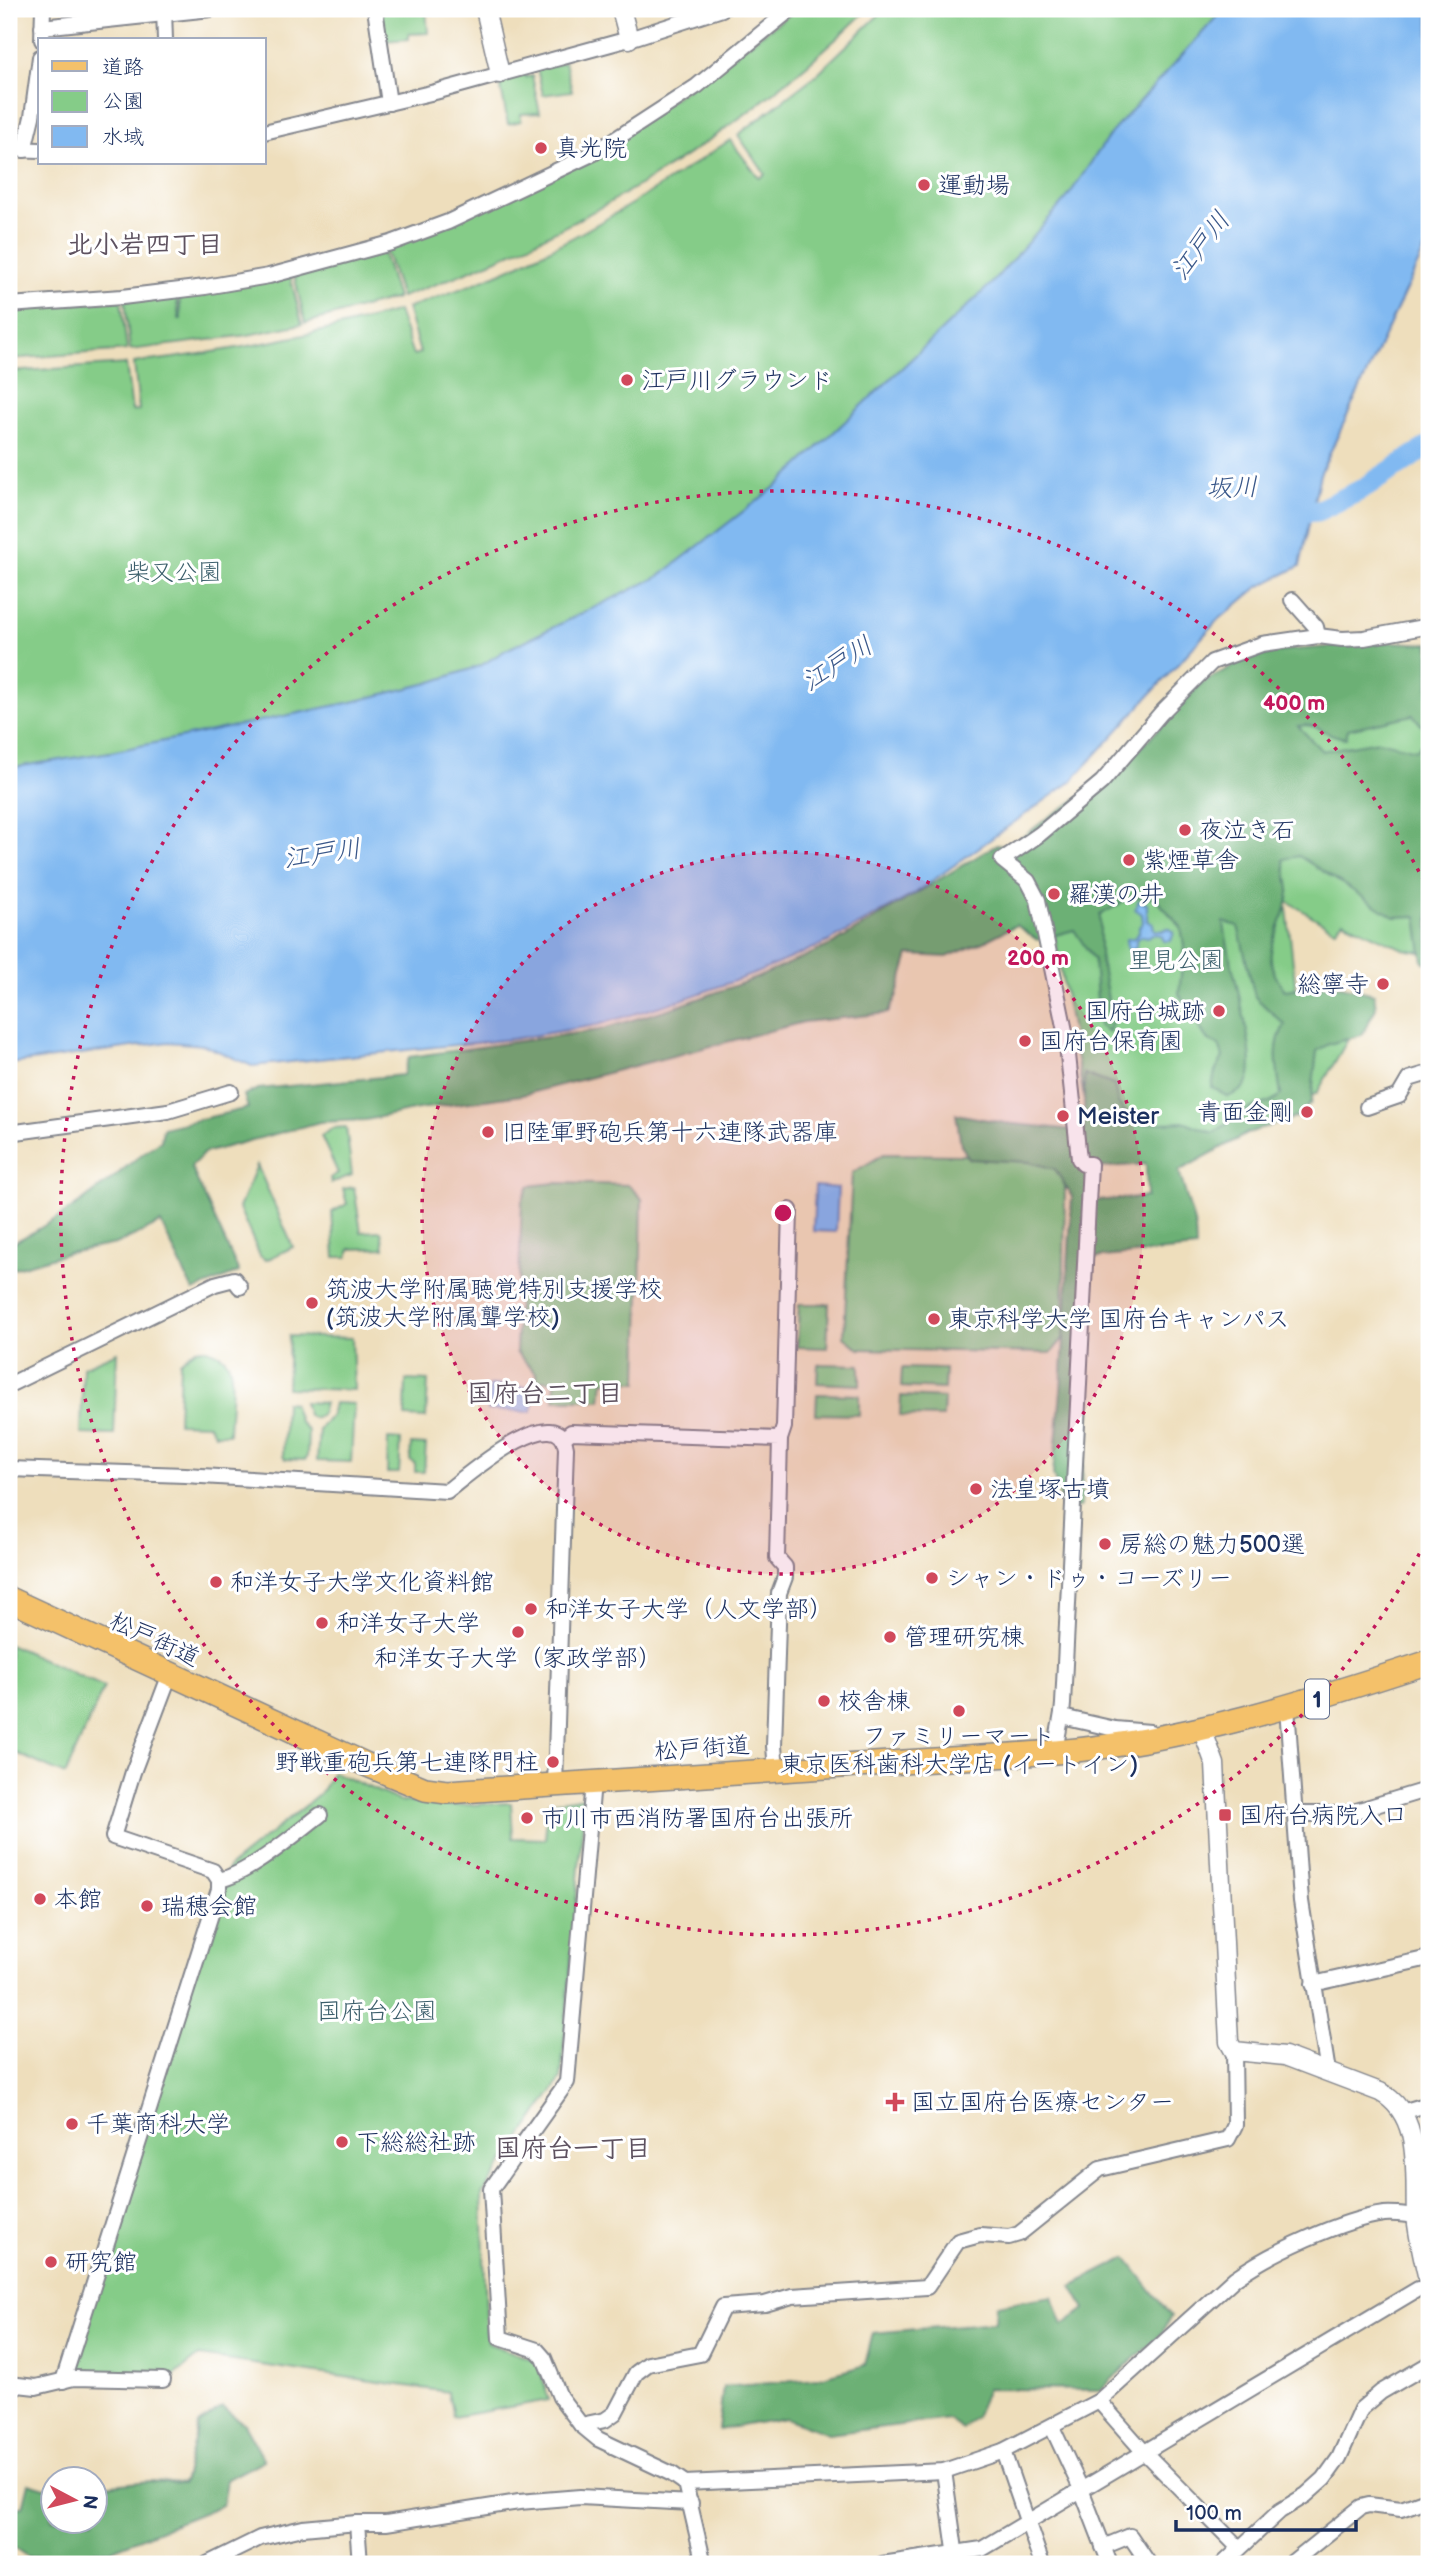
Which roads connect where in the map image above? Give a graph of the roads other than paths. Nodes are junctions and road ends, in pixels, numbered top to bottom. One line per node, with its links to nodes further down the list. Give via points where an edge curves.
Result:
1 (43, 9): 9 (street)
2 (211, 9): 8 (street)
3 (375, 9): 14 (street)
4 (485, 9): 13 (street)
5 (621, 9): 11 (street)
6 (722, 9): 11 (street)
7 (791, 9): 18 (street, via 697,86 594,153 449,222 269,276 122,297)
8 (164, 11): 9 (street); 10 (street)
9 (42, 34)
10 (164, 38)
11 (629, 39): 13 (street)
12 (38, 72): 16 (street, via 32,117)
13 (500, 74): 14 (street)
14 (389, 103): 15 (street)
15 (266, 132)
16 (16, 150): 17 (street)
17 (38, 150)
18 (9, 305)
19 (1292, 600): 21 (street, via 1316,627)
20 (1429, 626): 21 (street, via 1364,638)
21 (1318, 636): 36 (street, via 1262,644 1212,662 1161,712 1102,782 1002,860 1028,881 1038,900 1066,1036 1079,1159 1090,1164)
22 (1429, 1073): 24 (street, via 1409,1079 1399,1096)
23 (231, 1093): 25 (street, via 167,1111)
24 (1367, 1107)
25 (9, 1133)
26 (790, 1210): 30 (street)
27 (240, 1287): 28 (street, via 234,1279 215,1284)
28 (9, 1385)
29 (564, 1438): 30 (street, via 571,1432); 31 (street, via 549,1432 519,1438 447,1491); 41 (street)
30 (780, 1439): 39 (street, via 777,1558 785,1567 785,1577 779,1593)
31 (9, 1469)
32 (9, 1600): 34 (main road, 松戸街道 / 1)
33 (1429, 1662): 35 (main road, 松戸街道 / 1)
34 (170, 1674): 41 (main road, 松戸街道 / 1, via 425,1789 447,1792); 45 (street, via 113,1837 213,1871)
35 (1287, 1707): 37 (main road, 松戸街道 / 1); 43 (street)
36 (1062, 1717): 37 (street, via 1115,1729); 38 (street)
37 (1195, 1731): 38 (main road, 松戸街道 / 1); 48 (street, via 1215,1764 1228,2042)
38 (1056, 1752): 39 (main road, 松戸街道 / 1)
39 (776, 1770): 40 (main road, 松戸街道 / 1)
40 (593, 1782): 41 (main road, 松戸街道 / 1); 60 (street, via 567,2082 491,2189 500,2338 537,2350 560,2398)
41 (555, 1785)
42 (1429, 1788): 43 (street, via 1346,1814)
43 (1295, 1814): 47 (street)
44 (320, 1815): 45 (street, via 263,1857)
45 (219, 1880): 57 (street)
46 (1429, 1958): 47 (street)
47 (1313, 1984): 49 (street)
48 (1234, 2052): 49 (street, via 1278,2054); 60 (street, via 1235,2125 1227,2140 1100,2169 1019,2234 958,2241 927,2287 792,2295 765,2304 723,2307 700,2354 648,2364 636,2373 615,2413)
49 (1328, 2072): 51 (street, via 1380,2092)
50 (1429, 2104): 51 (street)
51 (1402, 2112): 52 (street)
52 (1423, 2187): 53 (street)
53 (1416, 2216): 54 (street); 59 (street, via 1386,2214 1346,2223 1258,2262)
54 (1424, 2286): 63 (street)
55 (1429, 2364): 72 (street, via 1361,2409 1324,2479)
56 (163, 2380): 57 (street)
57 (63, 2381): 58 (street, via 36,2387)
58 (9, 2384)
59 (1098, 2401): 61 (street); 63 (street)
60 (581, 2425): 65 (street, via 598,2440)
61 (1052, 2427): 62 (street); 66 (street)
62 (1003, 2451): 64 (street); 69 (street)
63 (1144, 2452): 66 (street); 72 (street)
64 (944, 2471): 65 (street); 73 (street)
65 (685, 2483): 68 (street)
66 (1082, 2489): 69 (street); 71 (street)
67 (1429, 2499): 82 (street, via 1401,2509 1361,2507)
68 (691, 2503): 70 (street, via 580,2497); 76 (street)
69 (1026, 2522): 73 (street); 78 (street)
70 (357, 2523): 74 (street, via 260,2538); 75 (street)
71 (1103, 2547): 79 (street); 80 (street, via 1130,2536)
72 (1239, 2548): 81 (street)
73 (956, 2559): 77 (street)
74 (208, 2564)
75 (360, 2564)
76 (704, 2564)
77 (882, 2564)
78 (1042, 2564)
79 (1110, 2564)
80 (1149, 2564)
81 (1223, 2564)
82 (1290, 2564)

